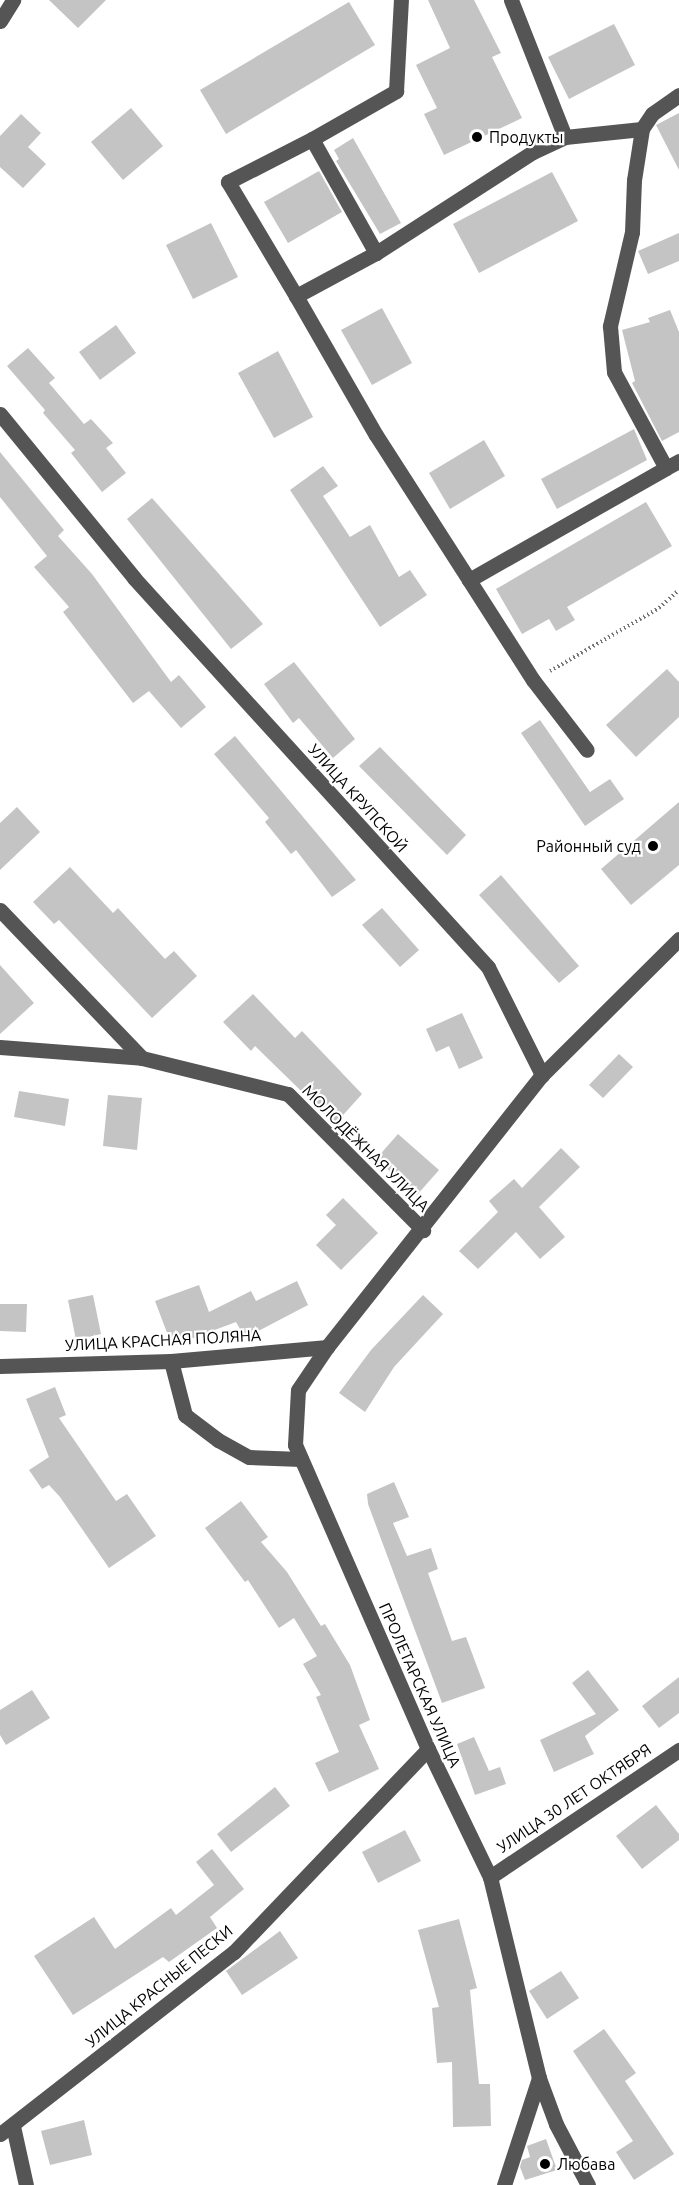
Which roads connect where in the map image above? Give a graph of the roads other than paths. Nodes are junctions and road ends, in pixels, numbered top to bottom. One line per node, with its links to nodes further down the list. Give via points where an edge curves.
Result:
1 (13, 0): 4 (street)
2 (401, 0): 8 (street, via 396,91)
3 (511, 0): 7 (street)
4 (0, 21)
5 (679, 95): 6 (street, via 652,114)
6 (642, 129): 7 (street); 12 (street, via 633,180 632,232 610,326 614,372)
7 (565, 136): 9 (street, via 533,152)
8 (312, 139): 9 (street); 10 (street, via 228,182)
9 (376, 253): 10 (street)
10 (296, 296): 13 (street, via 376,435)
11 (0, 414): 19 (street, УЛИЦА КРУПСКОЙ, via 134,578 488,967)
12 (673, 464): 13 (street)
13 (469, 580): 14 (street, via 533,680)
14 (587, 750)
15 (0, 910): 18 (street)
16 (679, 939): 19 (street)
17 (0, 1047): 18 (street, МОЛОДЁЖНАЯ УЛИЦА)
18 (142, 1058): 20 (street, МОЛОДЁЖНАЯ УЛИЦА, via 288,1094)
19 (542, 1075): 20 (street, ПРОЛЕТАРСКАЯ УЛИЦА)
20 (423, 1230): 21 (street, ПРОЛЕТАРСКАЯ УЛИЦА)
21 (327, 1347): 22 (street, УЛИЦА КРАСНАЯ ПОЛЯНА); 24 (street, ПРОЛЕТАРСКАЯ УЛИЦА, via 298,1390 295,1445)
22 (171, 1360): 23 (street, УЛИЦА КРАСНАЯ ПОЛЯНА); 24 (street, via 185,1414 218,1440 249,1457)
23 (0, 1366)
24 (301, 1459): 25 (street, ПРОЛЕТАРСКАЯ УЛИЦА)
25 (428, 1749): 27 (street, ПРОЛЕТАРСКАЯ УЛИЦА); 29 (street, УЛИЦА КРАСНЫЕ ПЕСКИ, via 234,1952)
26 (679, 1750): 27 (street, УЛИЦА 30 ЛЕТ ОКТЯБРЯ)
27 (490, 1877): 28 (street, ПРОЛЕТАРСКАЯ УЛИЦА)
28 (538, 2078): 31 (street); 32 (street, ПРОЛЕТАРСКАЯ УЛИЦА, via 556,2124)
29 (6, 2130): 30 (street)
30 (26, 2185)
31 (504, 2185)
32 (588, 2185)

